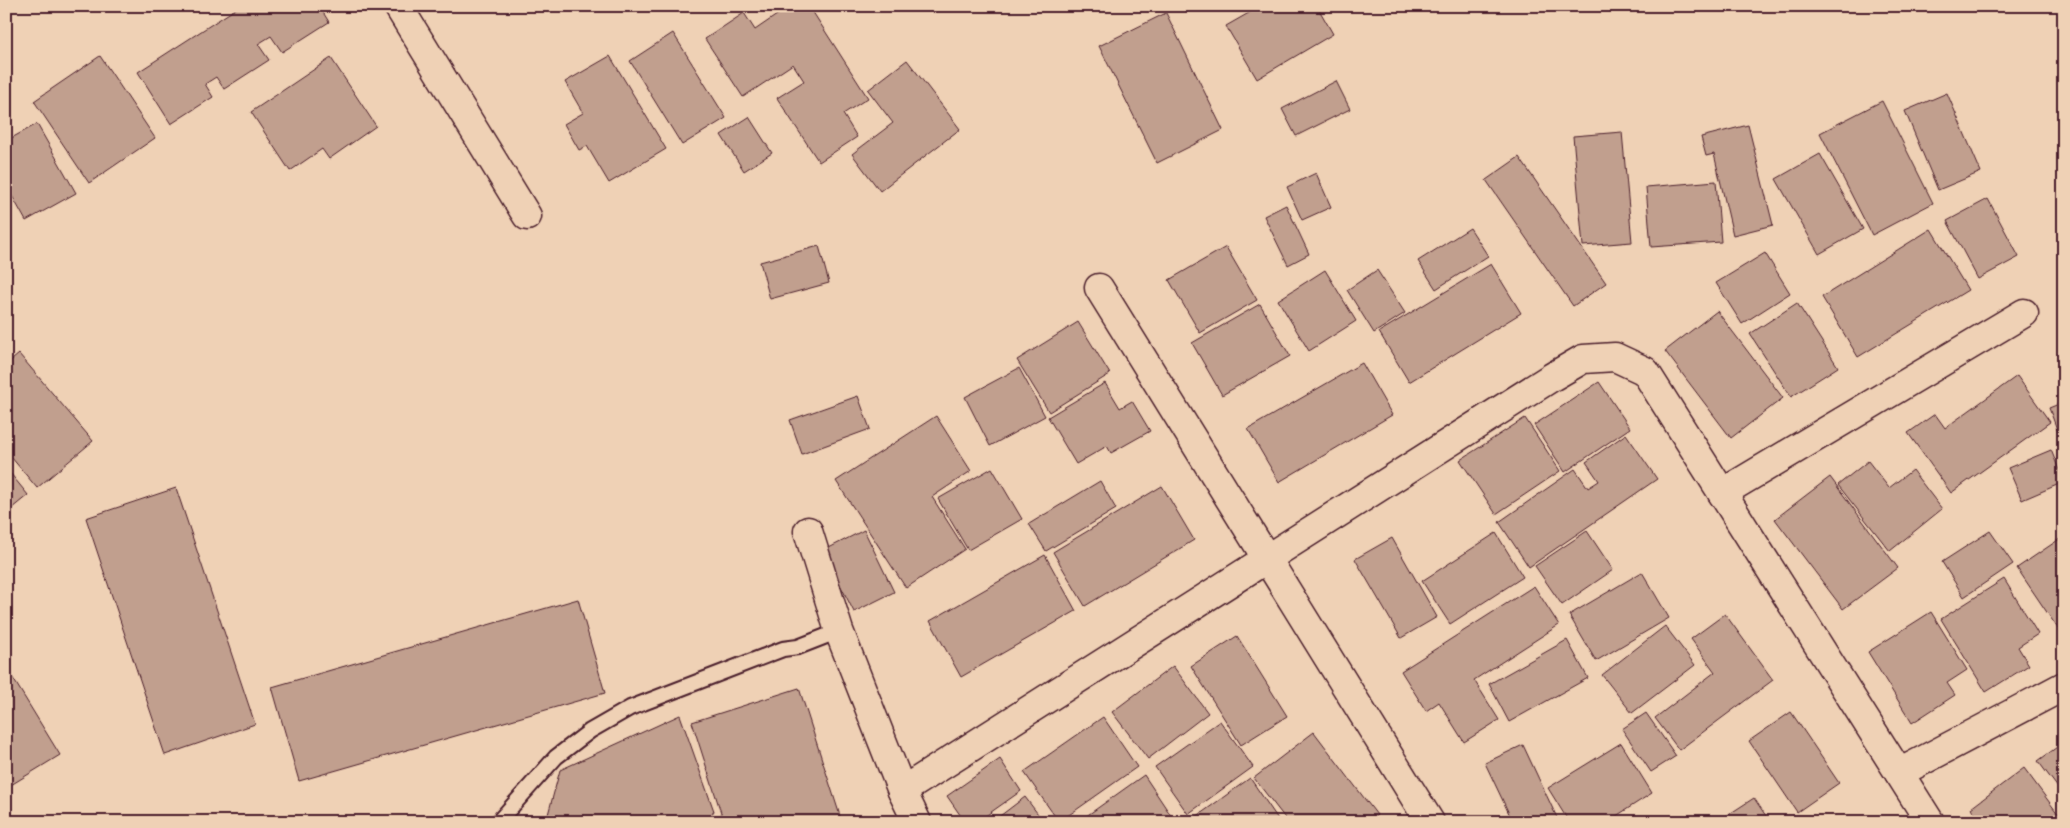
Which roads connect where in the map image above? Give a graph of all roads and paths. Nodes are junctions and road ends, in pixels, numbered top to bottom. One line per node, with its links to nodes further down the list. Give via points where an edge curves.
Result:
1 (398, 6): 2 (street)
2 (527, 216)
3 (1099, 288): 7 (street)
4 (2024, 312): 5 (street)
5 (1722, 493): 7 (street, via 1645,371 1615,358 1583,358); 10 (street)
6 (808, 531): 8 (street)
7 (1266, 559): 11 (street); 14 (street)
8 (839, 631): 11 (street); 12 (lane, via 630,708 590,731 556,757)
9 (2064, 686): 10 (street)
10 (1899, 774): 15 (street)
11 (902, 791): 13 (street)
12 (498, 822)
13 (917, 822)
14 (1430, 822)
15 (1930, 822)

